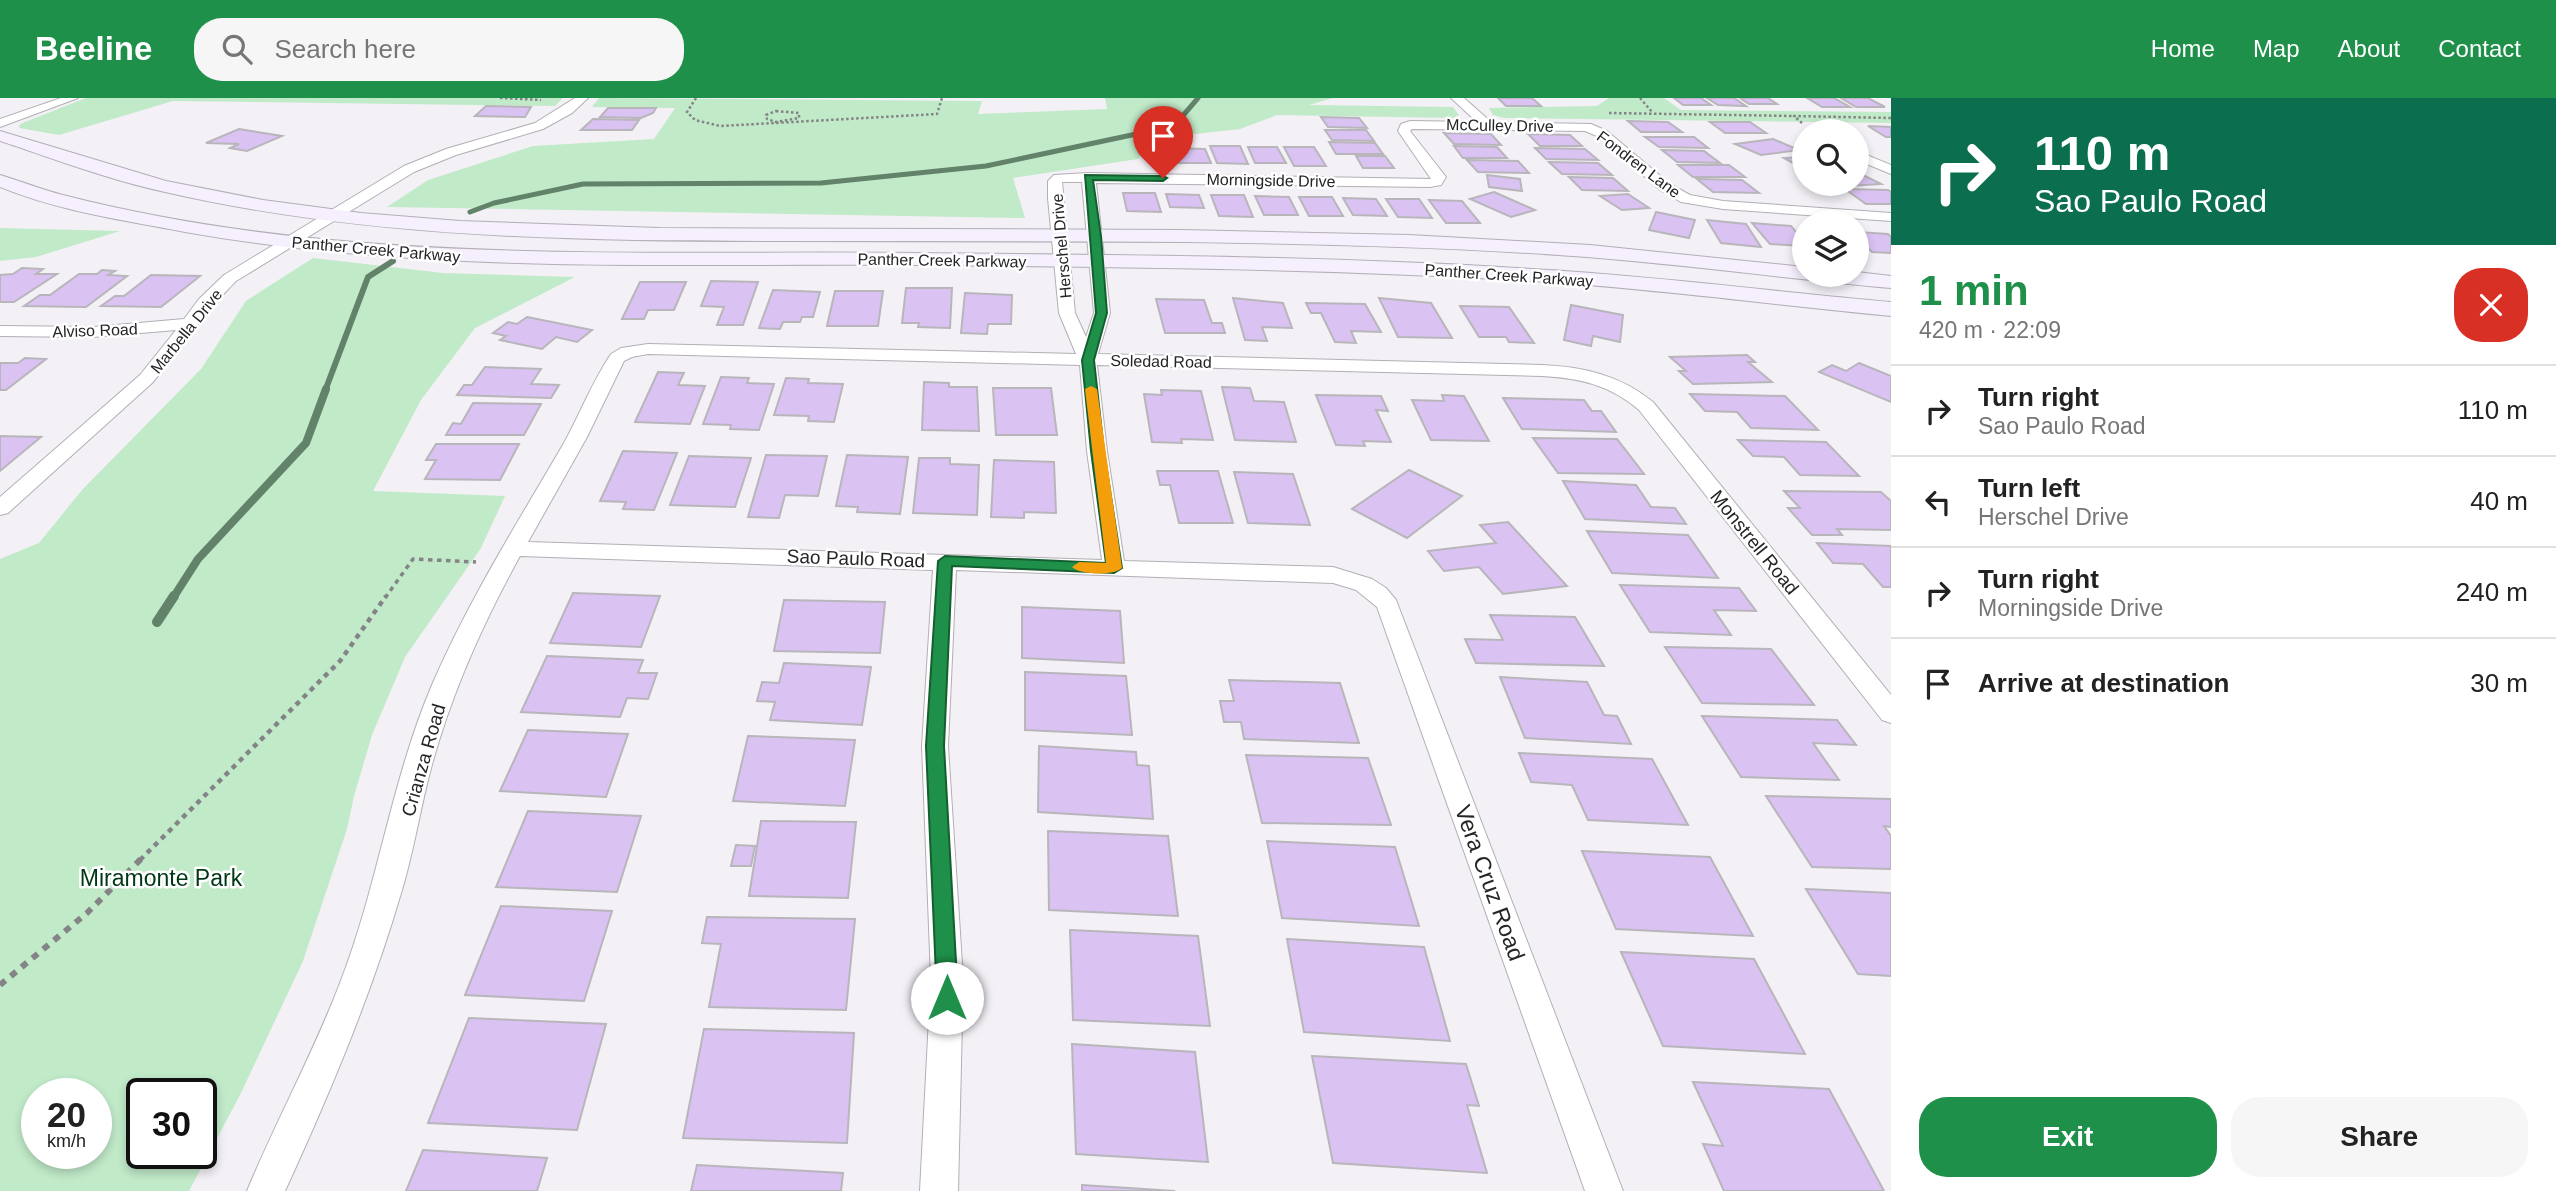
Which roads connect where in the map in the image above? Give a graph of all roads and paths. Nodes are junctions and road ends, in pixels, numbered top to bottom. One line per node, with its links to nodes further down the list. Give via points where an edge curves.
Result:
1 (41, 98): 10 (street)
2 (72, 98): 15 (street)
3 (500, 98): 9 (path)
4 (582, 98): 25 (street, Marbella Drive, via 539,125 409,169)
5 (696, 98): 14 (path, via 687,112 695,120 720,126)
6 (942, 98): 14 (path, via 937,114 923,117)
7 (1457, 98): 16 (street)
8 (1640, 98): 11 (path, via 1652,113)
9 (550, 101)
10 (0, 113)
11 (1794, 116): 12 (path); 13 (path)
12 (1891, 118)
13 (1797, 119)
14 (790, 122): 14 (path, via 799,118 799,113 766,115 767,120)
15 (0, 123)
16 (1486, 124): 17 (street, McCulley Drive); 24 (street, McCulley Drive, via 1405,127 1439,177)
17 (1591, 128): 26 (street, Fondren Lane, via 1686,199)
18 (0, 136): 25 (main road, Panther Creek Parkway, via 165,187)
19 (1869, 160): 20 (street)
20 (1891, 170)
21 (1065, 177): 22 (street, Morningside Drive); 27 (street, Herschel Drive, via 1055,181)
22 (1088, 177): 24 (street, Morningside Drive); 28 (street, Herschel Drive)
23 (0, 180): 29 (main road, Panther Creek Parkway, via 108,210)
24 (1436, 182)
25 (332, 215): 27 (main road, Panther Creek Parkway, via 584,232); 29 (street, Marbella Drive)
26 (1891, 217)
27 (1061, 235): 28 (main road, Panther Creek Parkway); 30 (street, Herschel Drive)
28 (1096, 236): 31 (street, Herschel Drive); 32 (main road, Panther Creek Parkway, via 1440,242)
29 (288, 242): 30 (main road, Panther Creek Parkway, via 560,261); 36 (street, Marbella Drive, via 223,284)
30 (1061, 261): 31 (main road, Panther Creek Parkway); 39 (street, Herschel Drive, via 1067,313)
31 (1097, 263): 35 (main road, Panther Creek Parkway, via 1555,276); 39 (street, Herschel Drive, via 1102,313)
32 (1792, 272)
33 (1869, 280): 34 (main road)
34 (1891, 282)
35 (1891, 309)
36 (190, 324): 37 (street, Alviso Road, via 93,332); 41 (street, Marbella Drive, via 146,379)
37 (0, 331)
38 (627, 352): 39 (street, Soledad Road); 42 (street, Crianza Road, via 617,358)
39 (1088, 360): 40 (street, Soledad Road, via 1545,370); 45 (street, Herschel Drive)
40 (1610, 381): 47 (street, Monstrell Road, via 1646,406)
41 (0, 508)
42 (513, 549): 43 (street, Sao Paulo Road); 49 (street, Crianza Road, via 444,685 371,943 331,1047)
43 (945, 561): 45 (street, Sao Paulo Road); 50 (street, via 935,746 947,979)
44 (477, 562): 48 (path, via 413,559 340,661 87,913)
45 (1114, 568): 46 (street, Sao Paulo Road, via 1333,575)
46 (1364, 584): 51 (street, Vera Cruz Road, via 1388,606)
47 (1891, 713)
48 (0, 985)
49 (266, 1191)
50 (939, 1191)
51 (1604, 1191)

